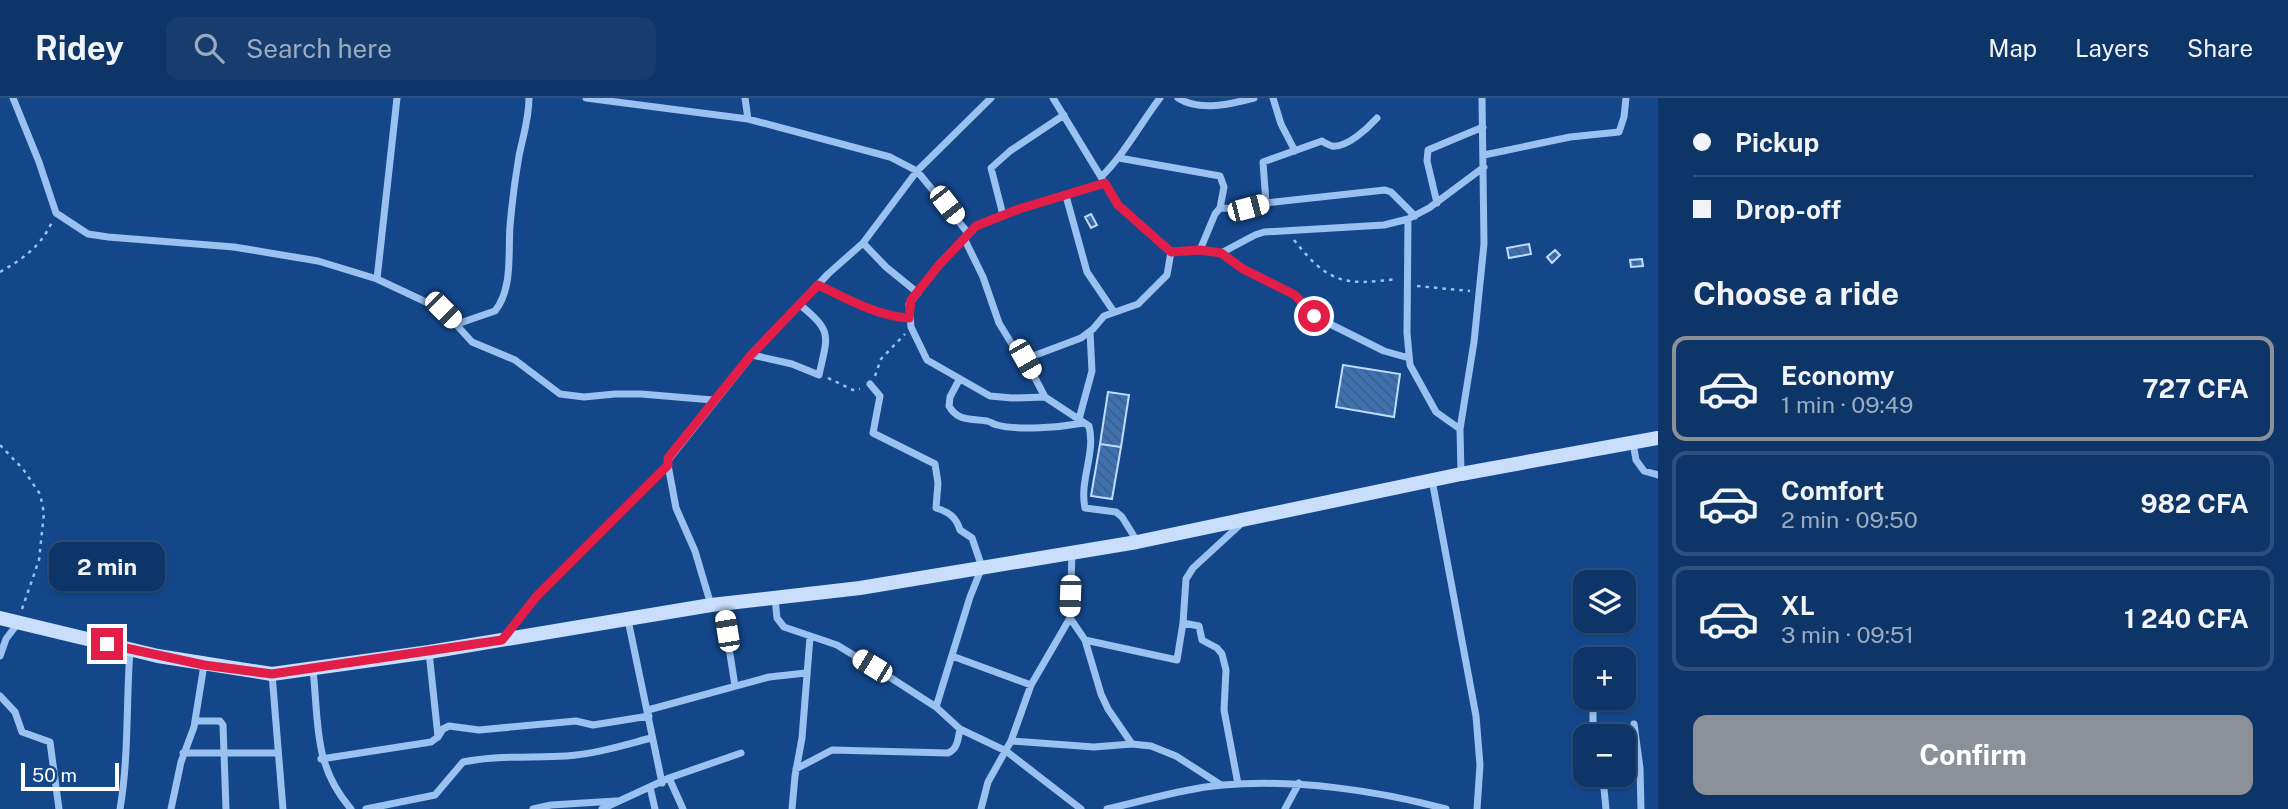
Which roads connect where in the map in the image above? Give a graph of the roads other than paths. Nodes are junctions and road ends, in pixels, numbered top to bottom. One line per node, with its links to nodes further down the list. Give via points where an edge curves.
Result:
1 (13, 98): 35 (street, via 56,213 88,234 234,247 318,261)
2 (397, 98): 35 (street)
3 (529, 98): 41 (street, via 503,294 495,311)
4 (586, 98): 16 (street)
5 (746, 98): 16 (street)
6 (991, 98): 22 (street)
7 (1053, 98): 14 (street)
8 (1160, 98): 20 (street)
9 (1178, 98): 10 (street, via 1204,106)
10 (1254, 98)
11 (1273, 98): 18 (street)
12 (1482, 98): 17 (street)
13 (1626, 98): 19 (street, via 1619,132)
14 (1064, 115): 23 (street); 28 (street, via 991,168)
15 (1377, 118): 18 (street, via 1362,133 1338,145 1322,141)
16 (748, 119): 22 (street, via 890,157)
17 (1483, 127): 19 (street); 25 (street, via 1428,150)
18 (1295, 150): 26 (street, via 1263,162)
19 (1484, 155): 21 (street)
20 (1119, 158): 23 (street); 27 (street, via 1220,176 1224,187)
21 (1484, 167): 25 (street); 51 (street, via 1480,293)
22 (917, 171): 30 (street); 31 (street)
23 (1103, 180): 24 (street); 33 (street, via 1118,205)
24 (1066, 196): 28 (street); 39 (street, via 1087,272)
25 (1437, 202): 29 (street)
26 (1266, 203): 27 (street); 29 (street, via 1387,190)
27 (1220, 208): 32 (street)
28 (1003, 215): 30 (street)
29 (1411, 218): 34 (street, via 1384,225 1255,235); 44 (street)
30 (966, 235): 37 (street); 45 (street, via 999,323)
31 (863, 243): 36 (street); 37 (street)
32 (1200, 250): 33 (street); 34 (street)
33 (1171, 252): 39 (street, via 1163,282 1138,304)
34 (1221, 253): 44 (street, via 1295,295 1314,316 1384,351)
35 (377, 279): 41 (street, via 443,310)
36 (818, 285): 38 (street); 40 (street)
37 (918, 293): 40 (street, via 909,304)
38 (799, 304): 43 (street); 43 (street, via 819,320 827,336 818,375)
39 (1114, 312): 42 (street, via 1101,318)
40 (910, 323): 46 (street, via 927,360)
41 (457, 324): 49 (street, via 472,342 515,360 560,394)
42 (1090, 332): 45 (street); 50 (street, via 1092,371)
43 (751, 355): 49 (street)
44 (1409, 358): 51 (street, via 1436,412)
45 (1025, 359): 48 (street)
46 (959, 380): 48 (street, via 992,397); 50 (street, via 949,406 964,419 1034,427)
47 (870, 384): 61 (street, via 880,396 873,432 935,464 939,483 936,508 948,512 972,538)
48 (1045, 397): 50 (street)
49 (713, 400): 54 (street, via 668,458)
50 (1082, 421): 59 (street, via 1090,430 1091,443 1084,506 1116,512)
51 (1460, 429): 55 (street)
52 (1658, 438): 53 (street)
53 (1633, 443): 55 (street); 56 (street, via 1644,471)
54 (668, 465): 63 (street, via 676,508); 70 (street, via 536,597)
55 (1461, 474): 57 (street)
56 (1658, 475)
57 (1432, 480): 58 (street); 127 (street, via 1476,716)
58 (1246, 519): 59 (street); 68 (street, via 1186,579)
59 (1137, 542): 60 (street)
60 (1072, 552): 61 (street); 65 (street)
61 (982, 567): 62 (street); 75 (street)
62 (775, 597): 63 (street); 69 (street, via 783,627)
63 (717, 604): 66 (street); 81 (street)
64 (0, 618): 67 (street)
65 (1070, 618): 71 (street); 80 (street)
66 (628, 620): 70 (street); 84 (street)
67 (19, 622): 72 (street); 74 (street)
68 (1183, 623): 71 (street, via 1177,660); 104 (street, via 1199,626 1202,640 1222,654 1224,710)
69 (810, 637): 78 (street); 83 (street, via 837,645)
70 (502, 640): 73 (street)
71 (1085, 640): 91 (street, via 1105,701)
72 (130, 650): 76 (street); 111 (street, via 127,758)
73 (429, 652): 77 (street); 87 (street)
74 (0, 656)
75 (952, 656): 80 (street); 83 (street)
76 (204, 665): 79 (street); 85 (street)
77 (313, 670): 79 (street); 98 (street)
78 (806, 673): 81 (street); 99 (street)
79 (272, 674): 96 (street)
80 (1031, 685): 90 (street)
81 (735, 686): 84 (street)
82 (0, 696): 110 (street, via 15,712 22,732 50,742)
83 (936, 707): 86 (street)
84 (648, 713): 87 (street, via 593,725 576,721 479,730 449,726); 88 (street)
85 (195, 721): 93 (street); 97 (street, via 222,722)
86 (960, 729): 92 (street); 99 (street, via 957,744 947,753 832,750)
87 (438, 737): 98 (street, via 431,742)
88 (651, 738): 101 (street); 116 (street, via 568,756 501,756 463,762 435,795)
89 (1636, 738): 95 (street)
90 (1011, 741): 91 (street, via 1094,747); 92 (street)
91 (1132, 744): 103 (street, via 1176,756)
92 (1006, 751): 109 (street); 122 (street, via 988,782)
93 (183, 753): 97 (street); 112 (street)
94 (741, 753): 100 (street)
95 (1638, 753): 129 (street)
96 (278, 754): 97 (street); 114 (street)
97 (225, 755): 113 (street)
98 (321, 759): 115 (street)
99 (796, 769): 121 (street)
100 (669, 778): 101 (street); 120 (street)
101 (662, 783): 105 (street)
102 (1299, 783): 104 (street); 108 (street); 125 (street)
103 (1221, 785): 104 (street); 124 (street)
104 (1238, 785)
105 (650, 787): 107 (street); 119 (street)
106 (1602, 787): 128 (street)
107 (623, 801): 117 (street); 118 (street)
108 (1418, 805): 126 (street)
109 (1069, 806): 123 (street)
110 (59, 809)
111 (120, 809)
112 (171, 809)
113 (226, 809)
114 (284, 809)
115 (351, 809)
116 (366, 809)
117 (533, 809)
118 (602, 809)
119 (655, 809)
120 (682, 809)
121 (792, 809)
122 (981, 809)
123 (1081, 809)
124 (1107, 809)
125 (1285, 809)
126 (1446, 809)
127 (1477, 809)
128 (1606, 809)
129 (1641, 809)

